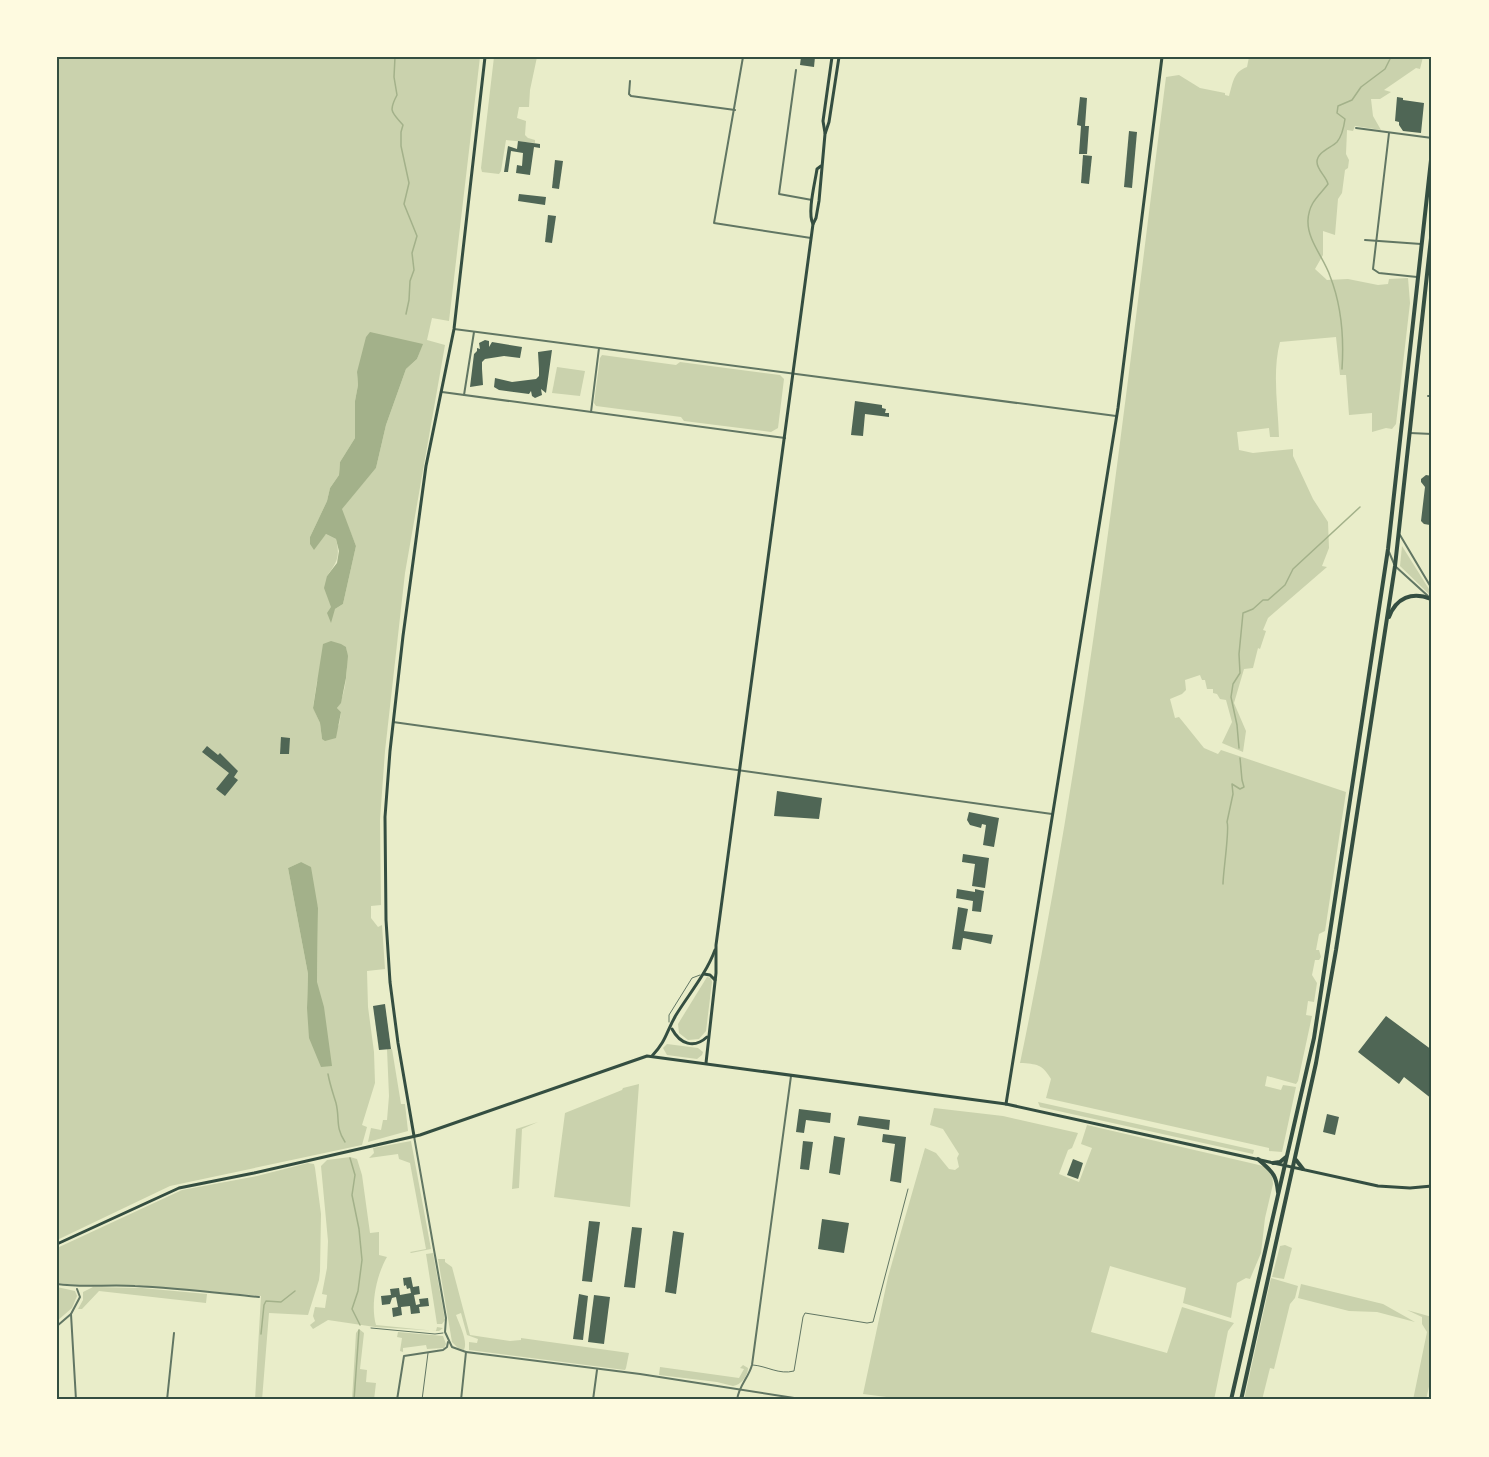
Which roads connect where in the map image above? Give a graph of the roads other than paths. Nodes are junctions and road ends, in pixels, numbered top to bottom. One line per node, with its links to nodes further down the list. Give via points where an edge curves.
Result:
1 (485, 57): 24 (main road)
2 (743, 57): 8 (street)
3 (832, 57): 11 (main road, via 823,121)
4 (839, 57): 11 (main road)
5 (1162, 57): 33 (main road)
6 (796, 70): 15 (street, via 778,194)
7 (630, 81): 8 (street, via 631,96)
8 (735, 110): 18 (street, via 714,223)
9 (1356, 128): 10 (street)
10 (1389, 133): 12 (street); 20 (street)
11 (825, 134): 14 (main road)
12 (1432, 138)
13 (1432, 151): 21 (highway)
14 (821, 166): 15 (main road, via 817,169); 16 (main road)
15 (812, 200): 16 (main road)
16 (813, 224): 18 (main road)
17 (1432, 229): 22 (highway)
18 (811, 238): 29 (main road)
19 (1365, 240): 20 (street)
20 (1376, 240): 21 (street); 23 (street, via 1375,272)
21 (1421, 244): 23 (highway)
22 (1430, 265): 28 (highway)
23 (1417, 277): 27 (highway)
24 (454, 329): 25 (street); 30 (main road)
25 (474, 332): 26 (street); 31 (street)
26 (599, 348): 29 (street); 32 (street)
27 (1410, 356): 28 (highway); 38 (highway)
28 (1418, 356): 34 (highway)
29 (793, 374): 33 (street); 36 (main road)
30 (442, 392): 31 (street); 45 (main road, via 426,466)
31 (464, 396): 32 (street)
32 (591, 412): 36 (street)
33 (1116, 416): 47 (main road)
34 (1410, 433): 35 (street); 37 (highway)
35 (1432, 434)
36 (784, 438): 46 (main road)
37 (1399, 534): 39 (highway); 40 (street)
38 (1388, 549): 39 (street); 43 (highway)
39 (1395, 566): 41 (street); 42 (highway)
40 (1432, 589)
41 (1431, 599): 42 (highway, via 1416,595 1400,601 1392,609)
42 (1386, 626): 44 (highway)
43 (1377, 632): 44 (highway); 49 (highway)
44 (1385, 633): 50 (highway)
45 (393, 722): 46 (street); 59 (main road, via 385,817 386,925 394,1010)
46 (740, 770): 47 (street); 48 (main road)
47 (1052, 814): 58 (main road)
48 (716, 945): 51 (main road); 52 (main road)
49 (1328, 949): 50 (highway); 60 (highway, via 1314,1038)
50 (1336, 950): 62 (highway)
51 (702, 975): 52 (main road); 53 (main road); 53 (lane, via 692,978 669,1015)
52 (715, 980): 54 (main road)
53 (671, 1028): 54 (main road, via 686,1043 698,1043); 55 (main road)
54 (709, 1036): 56 (main road)
55 (652, 1056): 56 (main road); 59 (main road)
56 (706, 1063): 57 (main road)
57 (791, 1075): 58 (main road); 84 (street)
58 (1006, 1104): 61 (main road)
59 (414, 1136): 70 (main road, via 179,1188); 79 (street, via 446,1318)
60 (1287, 1157): 63 (highway); 64 (highway)
61 (1258, 1159): 63 (main road); 69 (highway, via 1275,1175)
62 (1295, 1159): 65 (highway); 66 (highway)
63 (1273, 1162): 64 (main road)
64 (1285, 1166): 65 (main road); 69 (highway)
65 (1293, 1167): 66 (main road); 76 (highway)
66 (1303, 1169): 67 (main road, via 1389,1187)
67 (1432, 1186)
68 (908, 1189): 84 (lane, via 873,1322 805,1313 794,1371)
69 (1279, 1196): 74 (highway)
70 (57, 1244)
71 (57, 1284): 72 (street)
72 (77, 1288): 73 (street, via 132,1285); 75 (street, via 80,1297)
73 (259, 1297)
74 (1252, 1312): 76 (highway); 95 (highway)
75 (71, 1314): 77 (street); 87 (street)
76 (1261, 1314): 96 (highway)
77 (57, 1326)
78 (371, 1328): 79 (lane)
79 (445, 1332): 81 (street)
80 (174, 1333): 88 (street)
81 (448, 1342): 82 (street, via 443,1350); 83 (street, via 455,1350)
82 (428, 1352): 89 (street, via 404,1356); 90 (lane)
83 (466, 1352): 85 (street); 91 (street)
84 (752, 1365): 86 (street)
85 (597, 1369): 86 (street); 92 (street)
86 (738, 1389): 93 (street); 94 (street)
87 (76, 1400)
88 (167, 1400)
89 (397, 1400)
90 (422, 1400)
91 (461, 1400)
92 (593, 1400)
93 (737, 1400)
94 (807, 1400)
95 (1232, 1400)
96 (1241, 1400)

